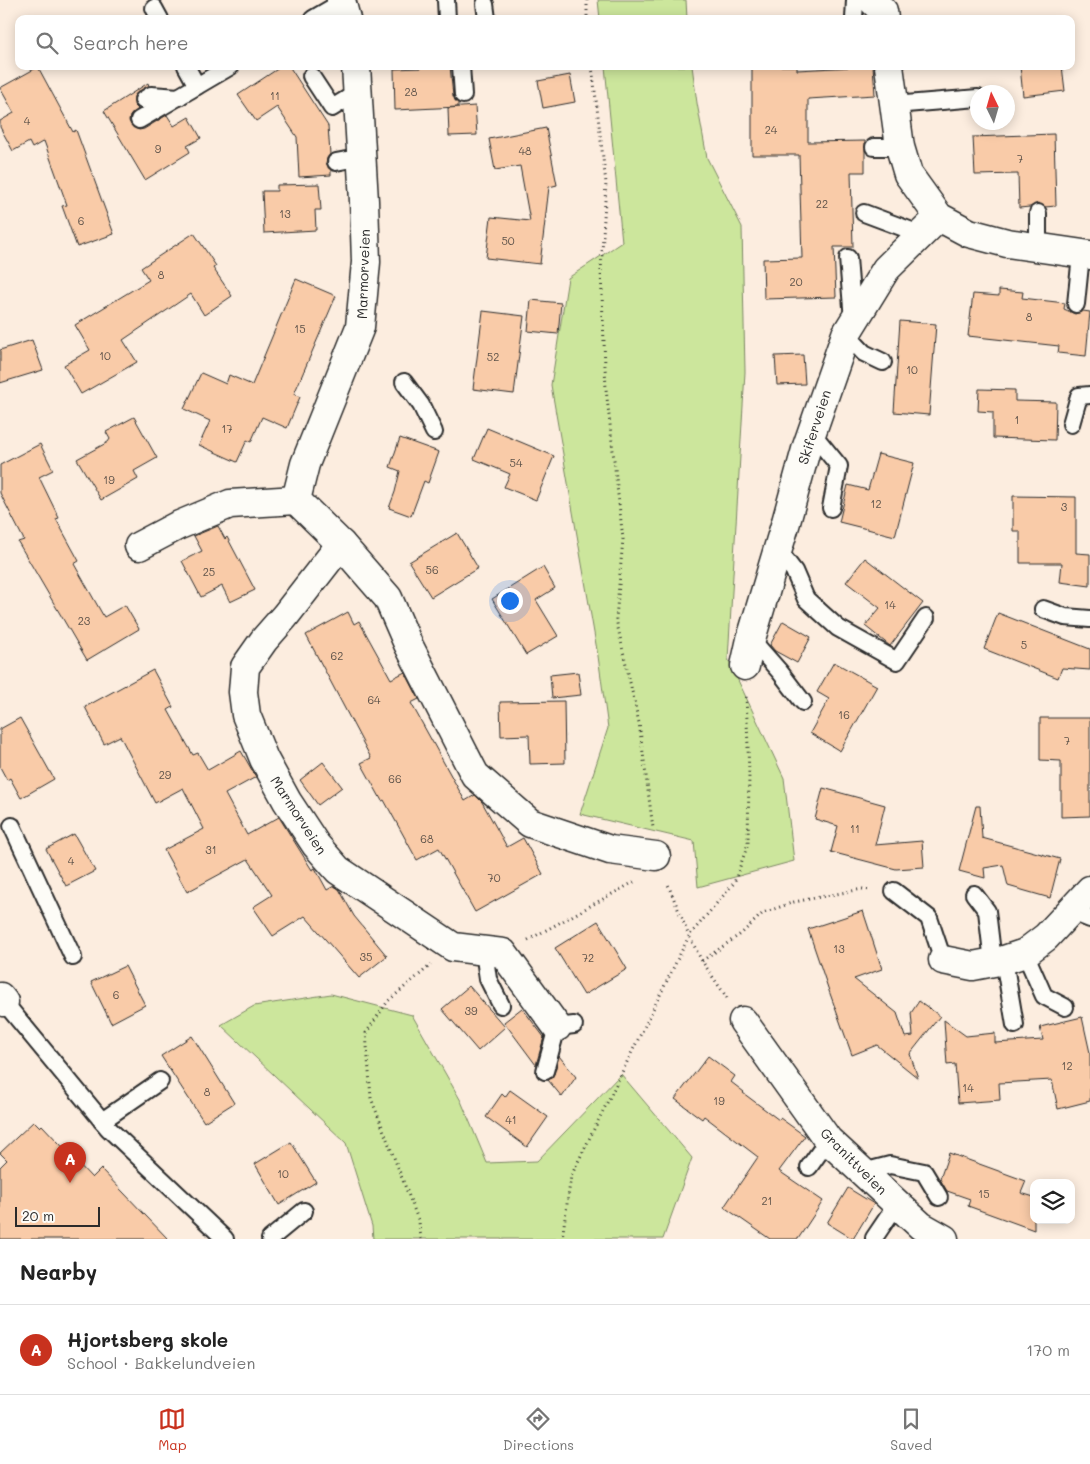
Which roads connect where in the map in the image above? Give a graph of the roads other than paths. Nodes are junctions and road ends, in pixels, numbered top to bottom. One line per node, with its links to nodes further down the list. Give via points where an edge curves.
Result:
1 (446, 0): 6 (lane)
2 (855, 0): 7 (lane)
3 (872, 0): 8 (street)
4 (343, 7): 5 (lane)
5 (323, 15)
6 (447, 15)
7 (854, 15)
8 (884, 15)
9 (188, 70): 15 (lane)
10 (224, 70): 15 (lane)
11 (461, 70): 16 (lane)
12 (890, 70): 20 (street)
13 (311, 76): 14 (lane, via 332,108)
14 (357, 79): 36 (street, Marmorveien, via 349,159 366,262 360,327 305,464)
15 (197, 86): 17 (lane)
16 (462, 95)
17 (178, 97): 19 (lane, via 151,95); 21 (lane)
18 (970, 99): 20 (lane)
19 (143, 100)
20 (894, 105): 24 (street, via 887,147 908,174)
21 (139, 120)
22 (864, 213): 24 (lane)
23 (1038, 213): 25 (lane)
24 (930, 226): 25 (street); 29 (street, Skiferveien, via 886,269)
25 (1038, 247): 26 (street)
26 (1086, 255): 28 (lane)
27 (848, 258): 29 (lane)
28 (1076, 304)
29 (849, 327): 30 (lane, via 864,353); 35 (street, Skiferveien)
30 (883, 362)
31 (404, 382): 34 (lane, via 421,405)
32 (1090, 395): 33 (lane, via 1079,396)
33 (1072, 424)
34 (434, 432)
35 (812, 433): 37 (lane, via 839,466); 40 (street, Skiferveien)
36 (296, 500): 38 (street); 39 (street, via 230,504)
37 (831, 508)
38 (341, 544): 48 (street, via 388,598 475,775 530,823 610,850); 53 (street, Marmorveien, via 245,667 243,692 246,715 264,759 287,801 316,845 338,870 453,947)
39 (138, 546)
40 (778, 550): 42 (lane, via 794,571 806,599 838,628 897,661); 44 (street, Skiferveien)
41 (1043, 608): 43 (lane, via 1065,617)
42 (926, 618)
43 (1090, 619)
44 (751, 639): 45 (street, Skiferveien); 46 (lane)
45 (745, 666)
46 (803, 702)
47 (12, 826): 54 (lane)
48 (656, 856)
49 (1090, 890): 52 (street)
50 (894, 891): 56 (lane, via 929,918)
51 (974, 894): 55 (lane, via 986,911)
52 (1080, 915): 55 (street)
53 (494, 952): 58 (lane, via 488,979); 62 (street)
54 (73, 957)
55 (1007, 958): 56 (street, via 973,966); 59 (lane, via 1044,996); 61 (lane)
56 (943, 960)
57 (2, 999): 65 (lane)
58 (501, 1005)
59 (1065, 1007)
60 (743, 1021): 66 (street, Granittveien)
61 (1015, 1025)
62 (566, 1026): 63 (lane)
63 (545, 1071)
64 (160, 1081): 65 (lane)
65 (102, 1120): 73 (lane)
66 (828, 1140): 67 (lane); 68 (street, Granittveien)
67 (809, 1167)
68 (863, 1172): 69 (lane, via 890,1166 924,1172); 70 (street, Granittveien)
69 (939, 1197)
70 (898, 1204): 72 (lane); 75 (street, Granittveien, via 921,1226)
71 (304, 1210): 74 (lane)
72 (874, 1238)
73 (225, 1239)
74 (270, 1239)
75 (944, 1239)

